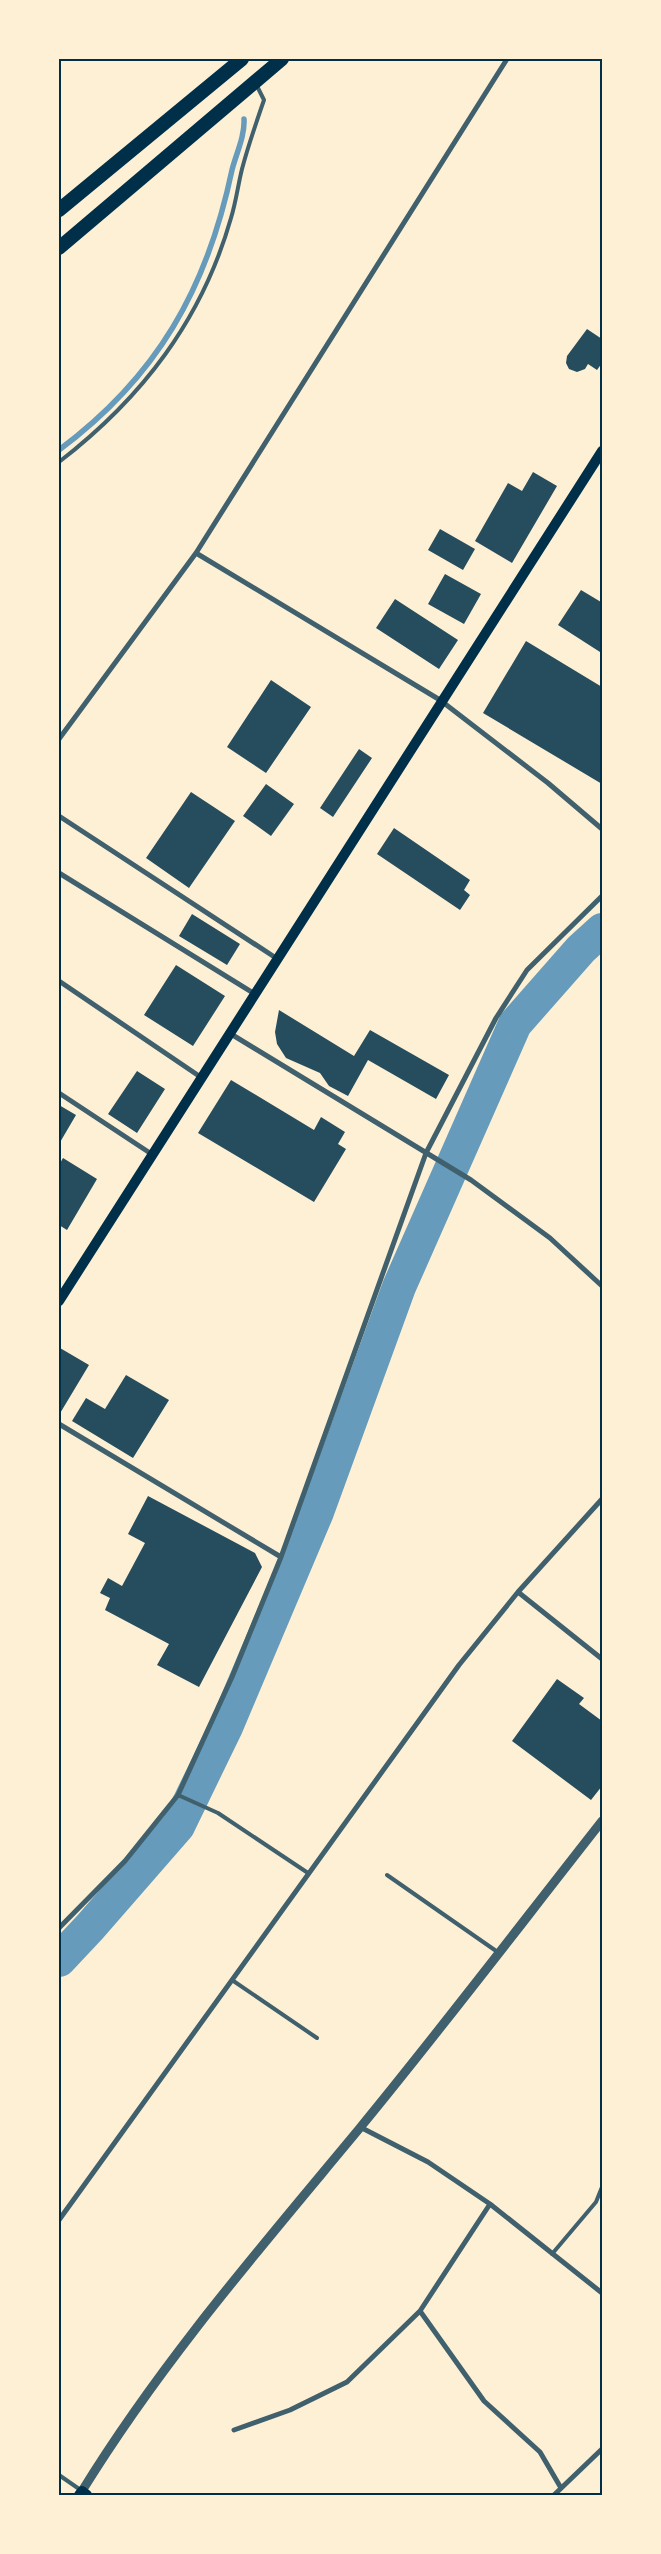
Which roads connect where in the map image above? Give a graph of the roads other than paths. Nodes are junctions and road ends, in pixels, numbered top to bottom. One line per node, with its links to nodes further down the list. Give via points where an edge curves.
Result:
1 (242, 59): 5 (highway)
2 (282, 59): 4 (highway)
3 (507, 59): 9 (street)
4 (254, 81): 6 (highway); 8 (lane, via 264,100 231,218 211,275 187,321 152,374 120,410)
5 (59, 210)
6 (59, 248)
7 (602, 451): 10 (main road)
8 (59, 462)
9 (196, 553): 10 (street); 11 (street)
10 (440, 700): 13 (street); 16 (main road)
11 (59, 739)
12 (59, 816): 16 (street)
13 (602, 829)
14 (59, 873): 18 (street)
15 (602, 896): 22 (street, via 527,970 496,1018)
16 (276, 958): 18 (main road)
17 (59, 980): 20 (street)
18 (255, 994): 19 (main road)
19 (231, 1034): 20 (main road); 22 (street)
20 (202, 1078): 23 (main road)
21 (59, 1093): 23 (street)
22 (426, 1153): 24 (street, via 471,1180 550,1238); 28 (street)
23 (154, 1155): 25 (main road)
24 (602, 1286)
25 (59, 1300)
26 (59, 1424): 28 (street)
27 (602, 1499): 29 (street)
28 (281, 1557): 31 (street, via 232,1677)
29 (518, 1592): 30 (street); 33 (street, via 459,1666)
30 (602, 1659)
31 (178, 1795): 33 (lane, via 218,1813); 35 (street, via 125,1861)
32 (602, 1821): 36 (street)
33 (308, 1872): 37 (street)
34 (387, 1874): 36 (lane)
35 (59, 1928)
36 (499, 1952): 39 (street)
37 (232, 1980): 38 (lane); 42 (street)
38 (317, 2038)
39 (360, 2127): 41 (street, via 428,2162); 50 (street, via 193,2331 114,2438)
40 (602, 2187): 43 (lane, via 596,2202)
41 (490, 2204): 43 (street); 45 (street)
42 (59, 2220)
43 (552, 2254): 44 (street)
44 (602, 2293)
45 (420, 2311): 46 (street, via 347,2382 290,2410); 49 (street, via 484,2401 540,2452)
46 (234, 2430)
47 (602, 2449): 49 (street)
48 (59, 2475): 50 (lane)
49 (561, 2488): 51 (street)
50 (83, 2494)
51 (554, 2495)

